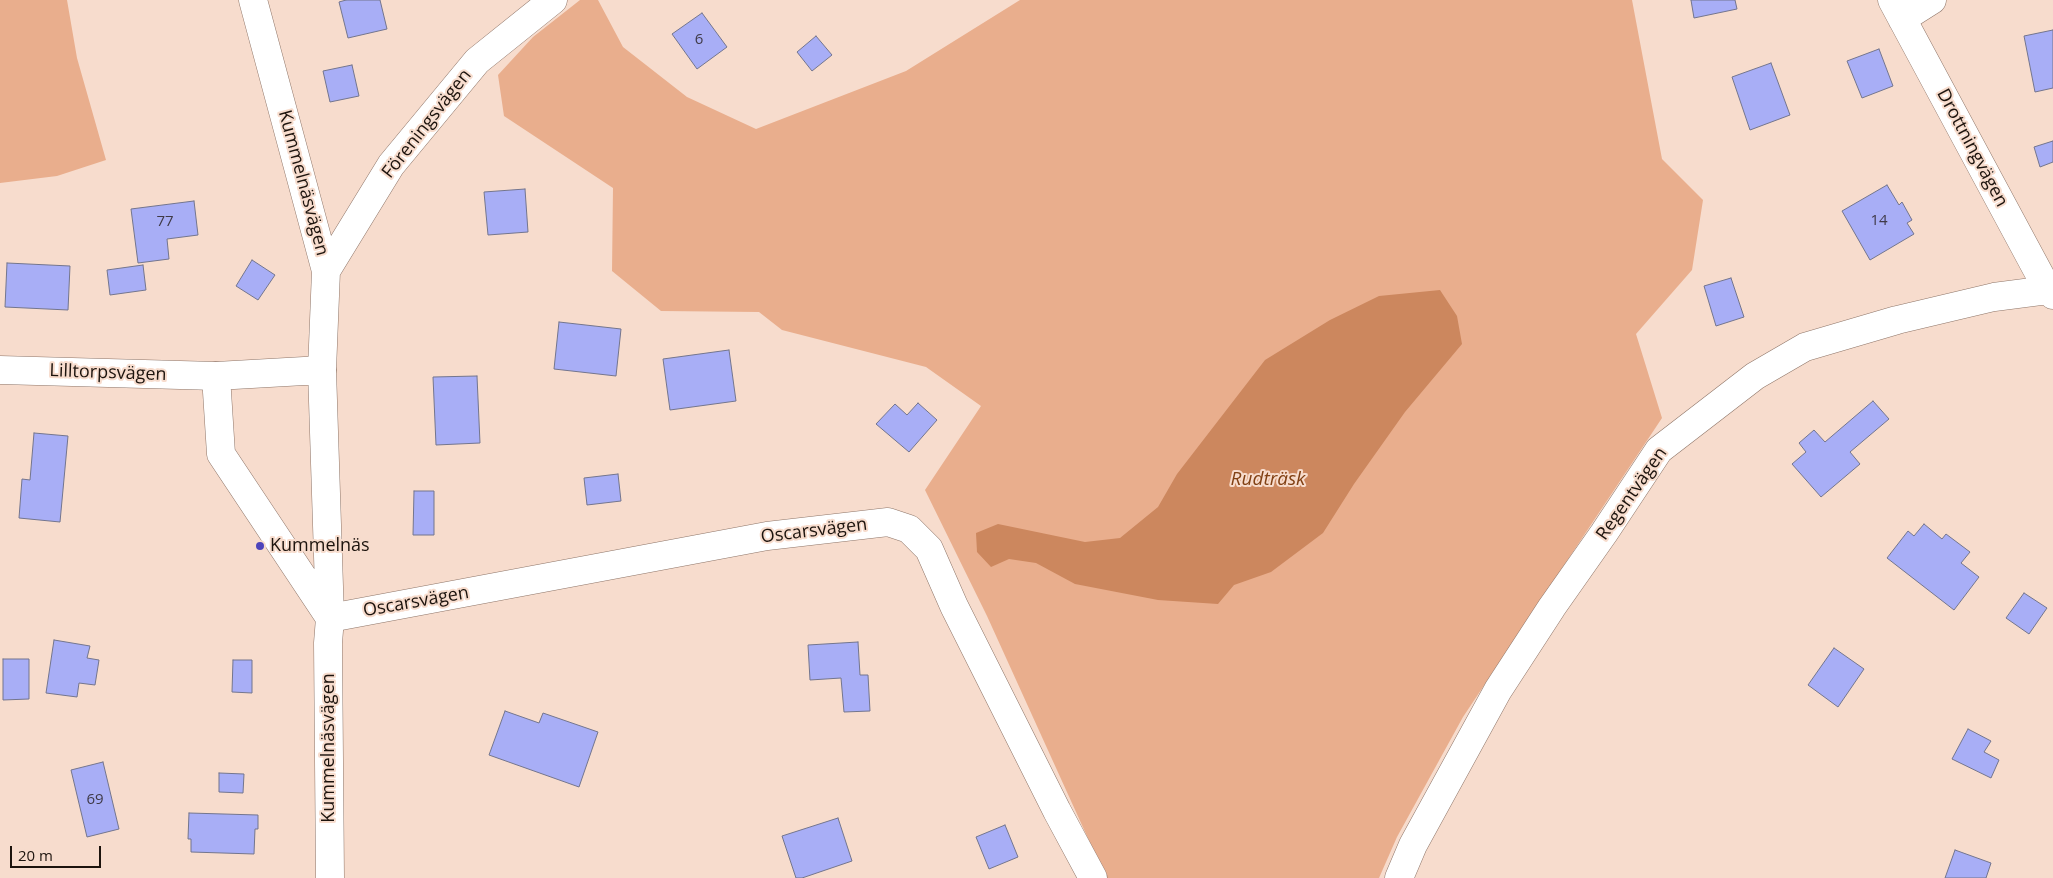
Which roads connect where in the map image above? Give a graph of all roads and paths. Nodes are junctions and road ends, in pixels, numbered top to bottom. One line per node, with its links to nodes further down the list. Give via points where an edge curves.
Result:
1 (253, 0): 5 (street, Kummelnäsvägen)
2 (553, 0): 5 (street, Föreningsvägen, via 477,61 391,165)
3 (1932, 0): 4 (street)
4 (1897, 10): 6 (street, Drottningvägen)
5 (326, 271): 8 (street, Kummelnäsvägen)
6 (2050, 292): 13 (street, Regentvägen, via 1994,297 1897,320 1805,347 1755,376 1659,450 1498,690 1413,845)
7 (0, 370): 9 (street, Lilltorpsvägen)
8 (322, 370): 9 (street); 10 (street, Kummelnäsvägen)
9 (216, 376): 10 (street, via 221,454)
10 (330, 618): 11 (street, Kummelnäsvägen); 12 (street, Oscarsvägen, via 767,536 888,522 909,529 929,549)
11 (330, 878)
12 (1093, 878)
13 (1399, 878)

